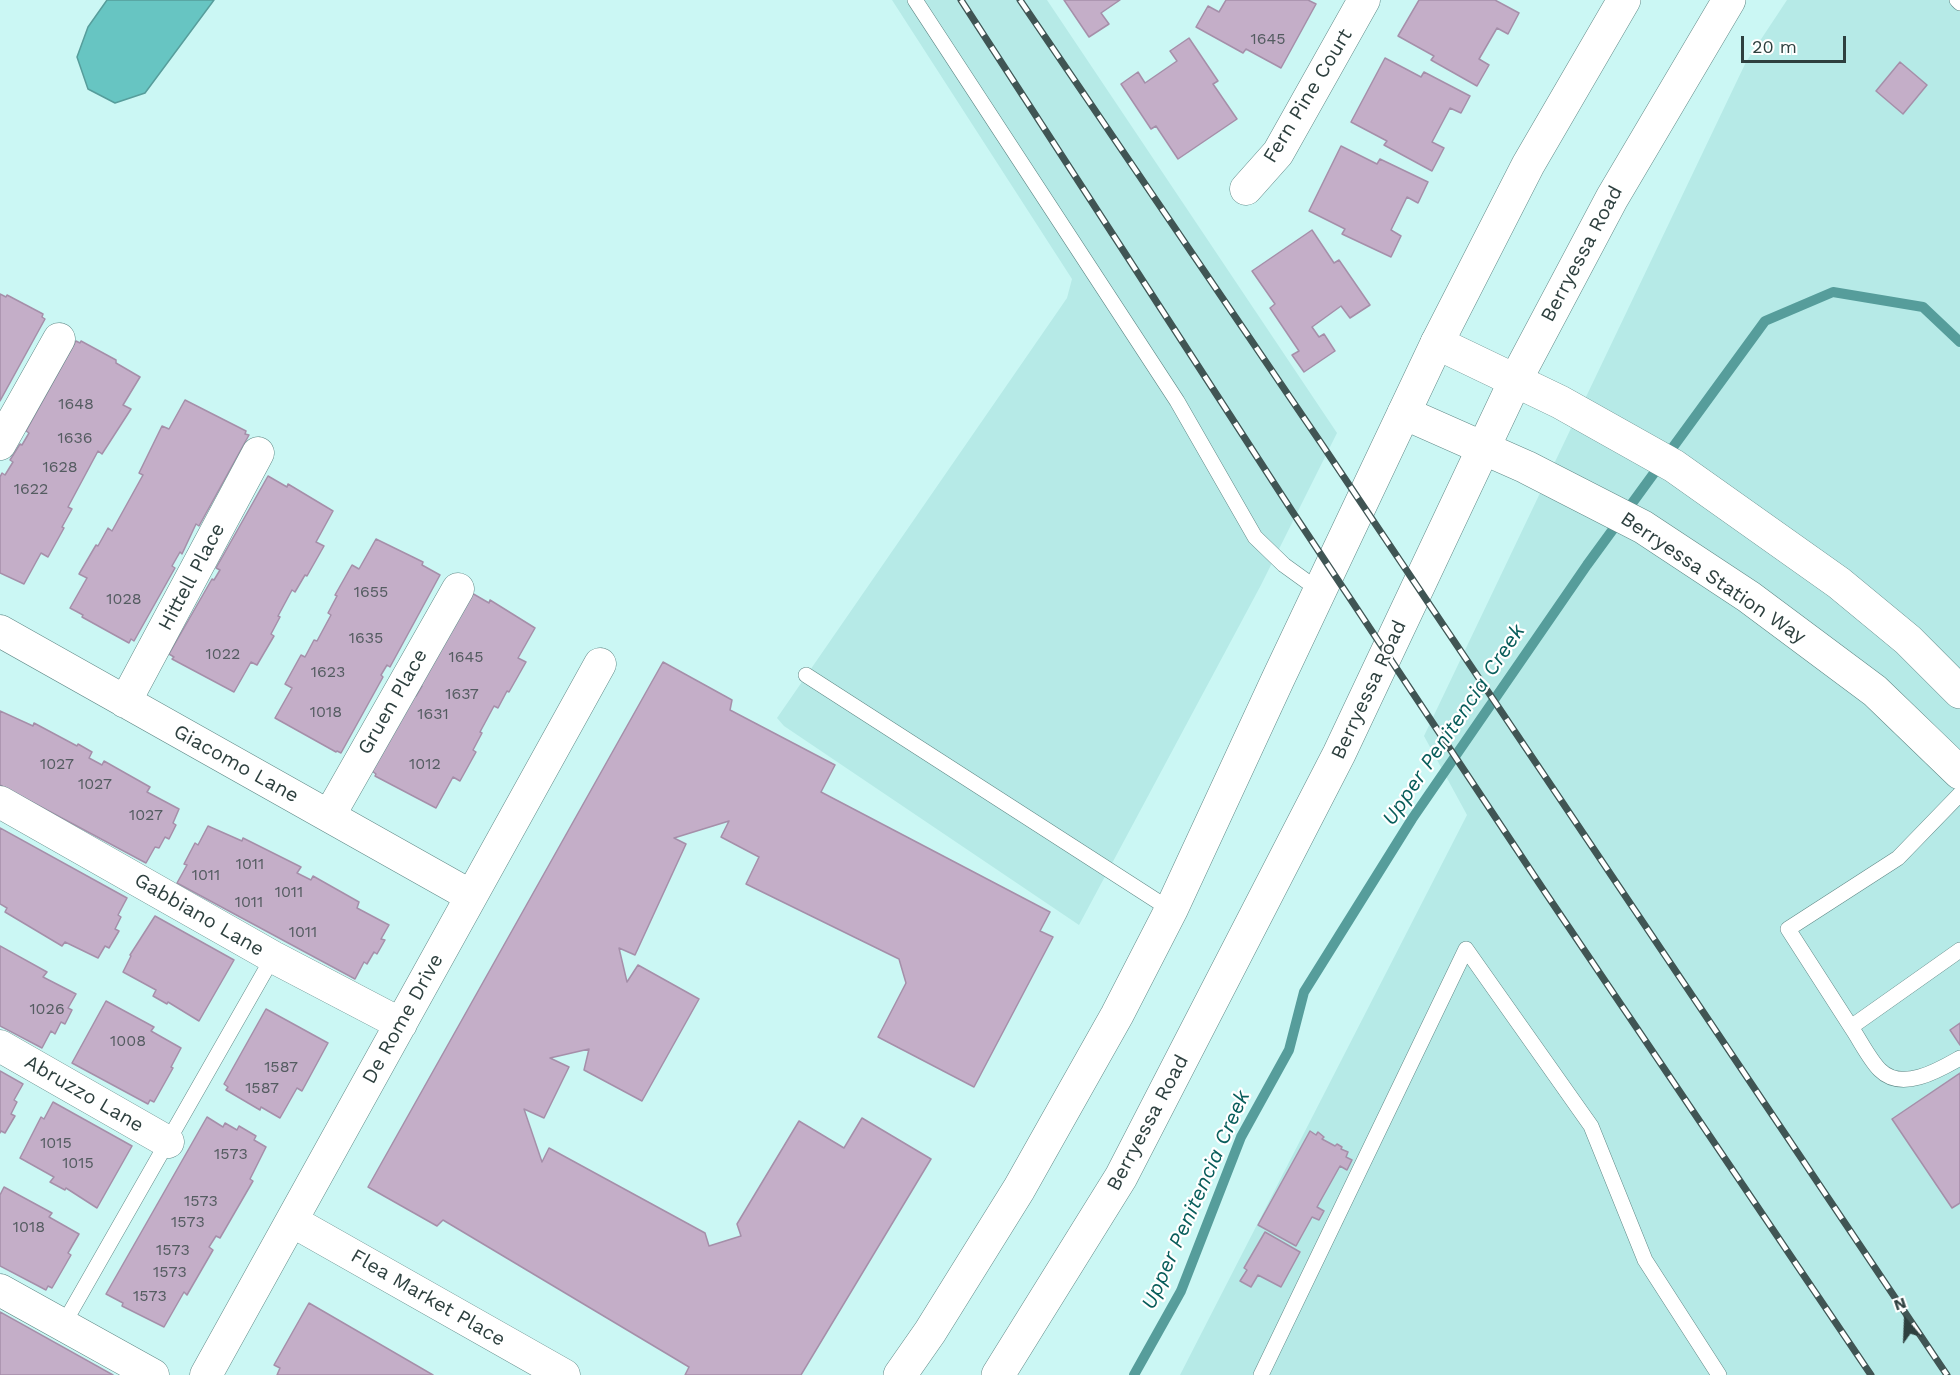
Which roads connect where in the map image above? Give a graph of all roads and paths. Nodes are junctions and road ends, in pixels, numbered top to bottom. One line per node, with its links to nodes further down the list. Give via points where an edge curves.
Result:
1 (915, 0): 14 (lane, via 1177,401 1255,537 1284,565)
2 (1364, 0): 5 (street, Fern Pine Court, via 1278,153)
3 (1624, 0): 7 (main road, via 1528,165)
4 (1729, 0): 8 (main road, Berryessa Road, via 1611,198)
5 (1246, 189)
6 (59, 339): 10 (street)
7 (1437, 343): 8 (main road); 9 (main road)
8 (1516, 379): 11 (main road, Berryessa Road); 18 (main road, via 1703,486 1839,583 1908,640)
9 (1404, 413): 11 (main road, Berryessa Station Way); 14 (main road)
10 (0, 444)
11 (1483, 447): 20 (main road, Berryessa Station Way, via 1643,527 1749,597 1875,691); 40 (main road, Berryessa Road, via 1339,754 1121,1177)
12 (258, 453): 19 (street, Hittell Place)
13 (458, 589): 23 (street, Gruen Place)
14 (1320, 591): 25 (main road)
15 (0, 631): 19 (street, Giacomo Lane)
16 (600, 664): 24 (street, De Rome Drive)
17 (806, 675): 25 (lane)
18 (1960, 692)
19 (125, 702): 23 (street, Giacomo Lane)
20 (1960, 773)
21 (1960, 794): 29 (lane, via 1898,858 1788,929)
22 (0, 802): 27 (street, Gabbiano Lane)
23 (329, 816): 24 (street, Giacomo Lane)
24 (471, 896): 28 (street, De Rome Drive)
25 (1172, 910): 39 (main road, via 1060,1119)
26 (1960, 950): 29 (lane)
27 (273, 957): 28 (street, Gabbiano Lane); 32 (lane)
28 (400, 1024): 33 (street, De Rome Drive)
29 (1851, 1027): 31 (lane, via 1881,1072 1900,1080 1939,1070)
30 (0, 1046): 32 (street, Abruzzo Lane)
31 (1960, 1058)
32 (168, 1142): 35 (lane)
33 (292, 1221): 37 (street, De Rome Drive); 38 (street, Flea Market Place)
34 (0, 1290): 35 (street)
35 (63, 1325): 36 (street)
36 (153, 1375)
37 (207, 1375)
38 (564, 1375)
39 (900, 1375)
40 (998, 1375)
41 (1261, 1375): 42 (lane, via 1466,949 1591,1126 1645,1260)
42 (1719, 1375)

